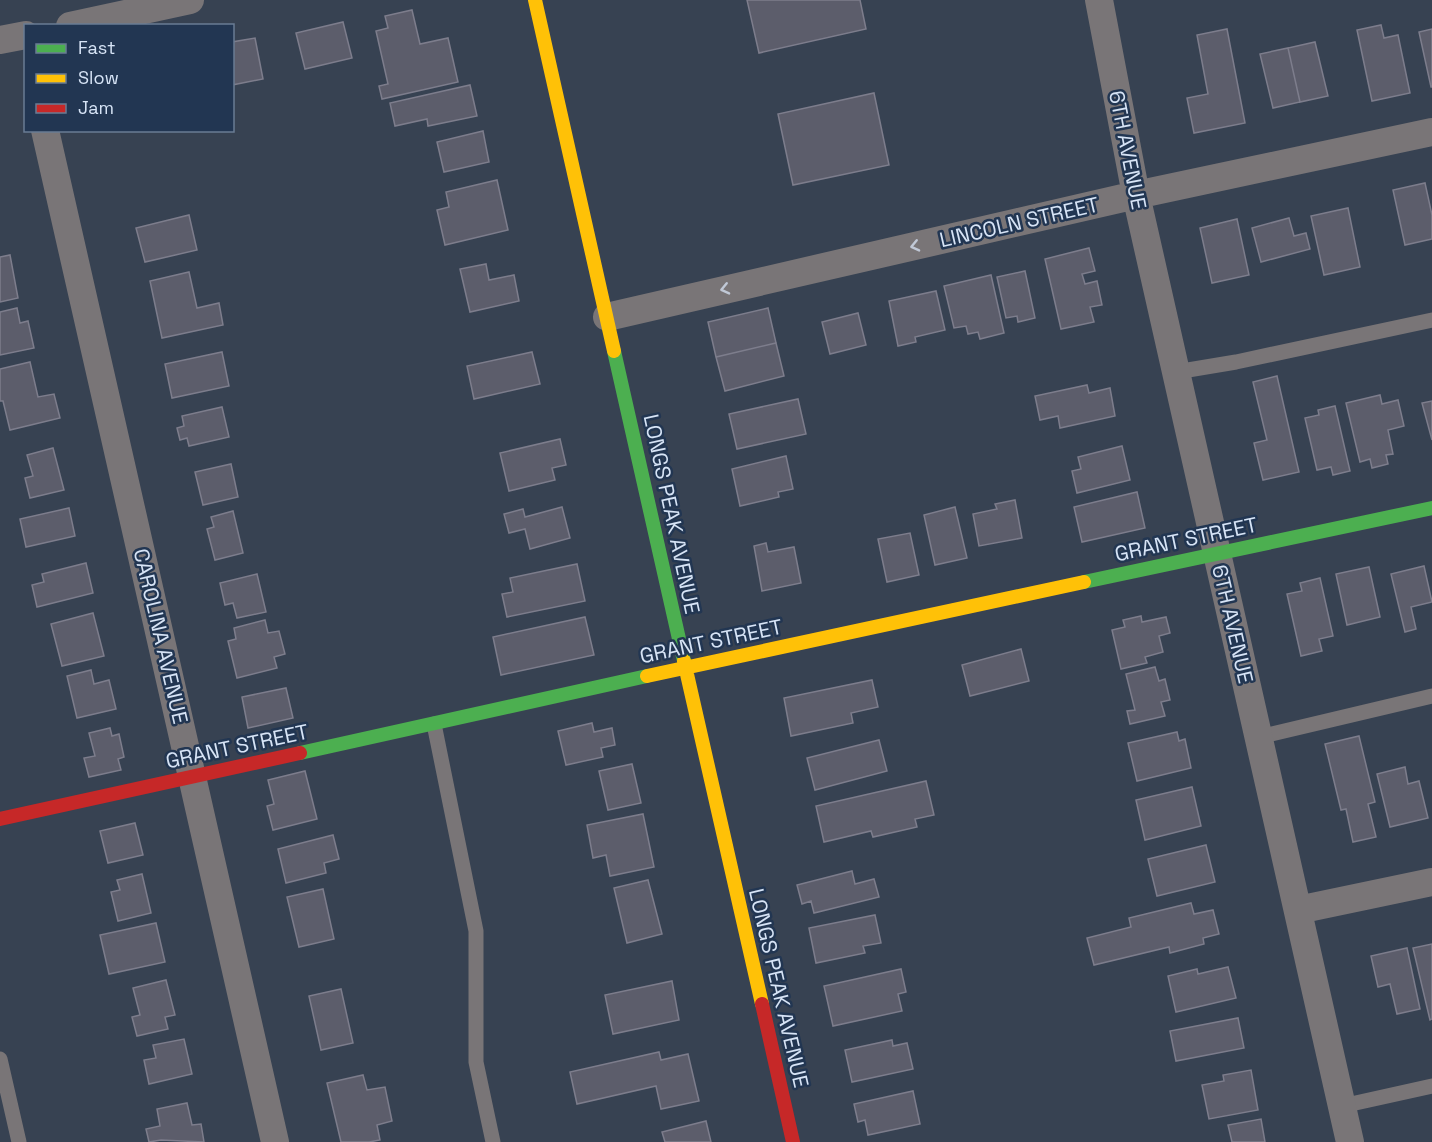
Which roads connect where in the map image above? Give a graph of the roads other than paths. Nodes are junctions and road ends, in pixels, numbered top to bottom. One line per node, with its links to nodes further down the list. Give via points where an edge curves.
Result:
1 (190, 0): 4 (street)
2 (535, 0): 8 (street, LONGS PEAK AVENUE)
3 (1099, 0): 7 (street, 6TH AVENUE)
4 (79, 24)
5 (45, 132): 17 (street, CAROLINA AVENUE)
6 (1432, 132): 7 (street, LINCOLN STREET)
7 (1136, 195): 8 (street, LINCOLN STREET, one-way to 8); 10 (street, 6TH AVENUE)
8 (607, 317): 13 (street, LONGS PEAK AVENUE)
9 (1432, 320): 10 (lane)
10 (1176, 372): 12 (street, 6TH AVENUE)
11 (1432, 508): 12 (street, GRANT STREET)
12 (1217, 554): 13 (street, GRANT STREET); 16 (street, 6TH AVENUE)
13 (685, 668): 15 (street, GRANT STREET); 27 (street, LONGS PEAK AVENUE)
14 (1432, 696): 16 (lane)
15 (434, 724): 17 (street, GRANT STREET); 26 (lane, via 476,931 476,1062)
16 (1259, 737): 20 (street, 6TH AVENUE)
17 (193, 777): 18 (street, GRANT STREET); 25 (street, CAROLINA AVENUE)
18 (0, 819)
19 (1432, 882): 20 (street)
20 (1298, 910): 23 (street, 6TH AVENUE)
21 (0, 1059): 24 (lane)
22 (1432, 1086): 23 (lane)
23 (1342, 1106): 28 (street, 6TH AVENUE)
24 (19, 1142)
25 (275, 1142)
26 (493, 1142)
27 (793, 1142)
28 (1350, 1142)

